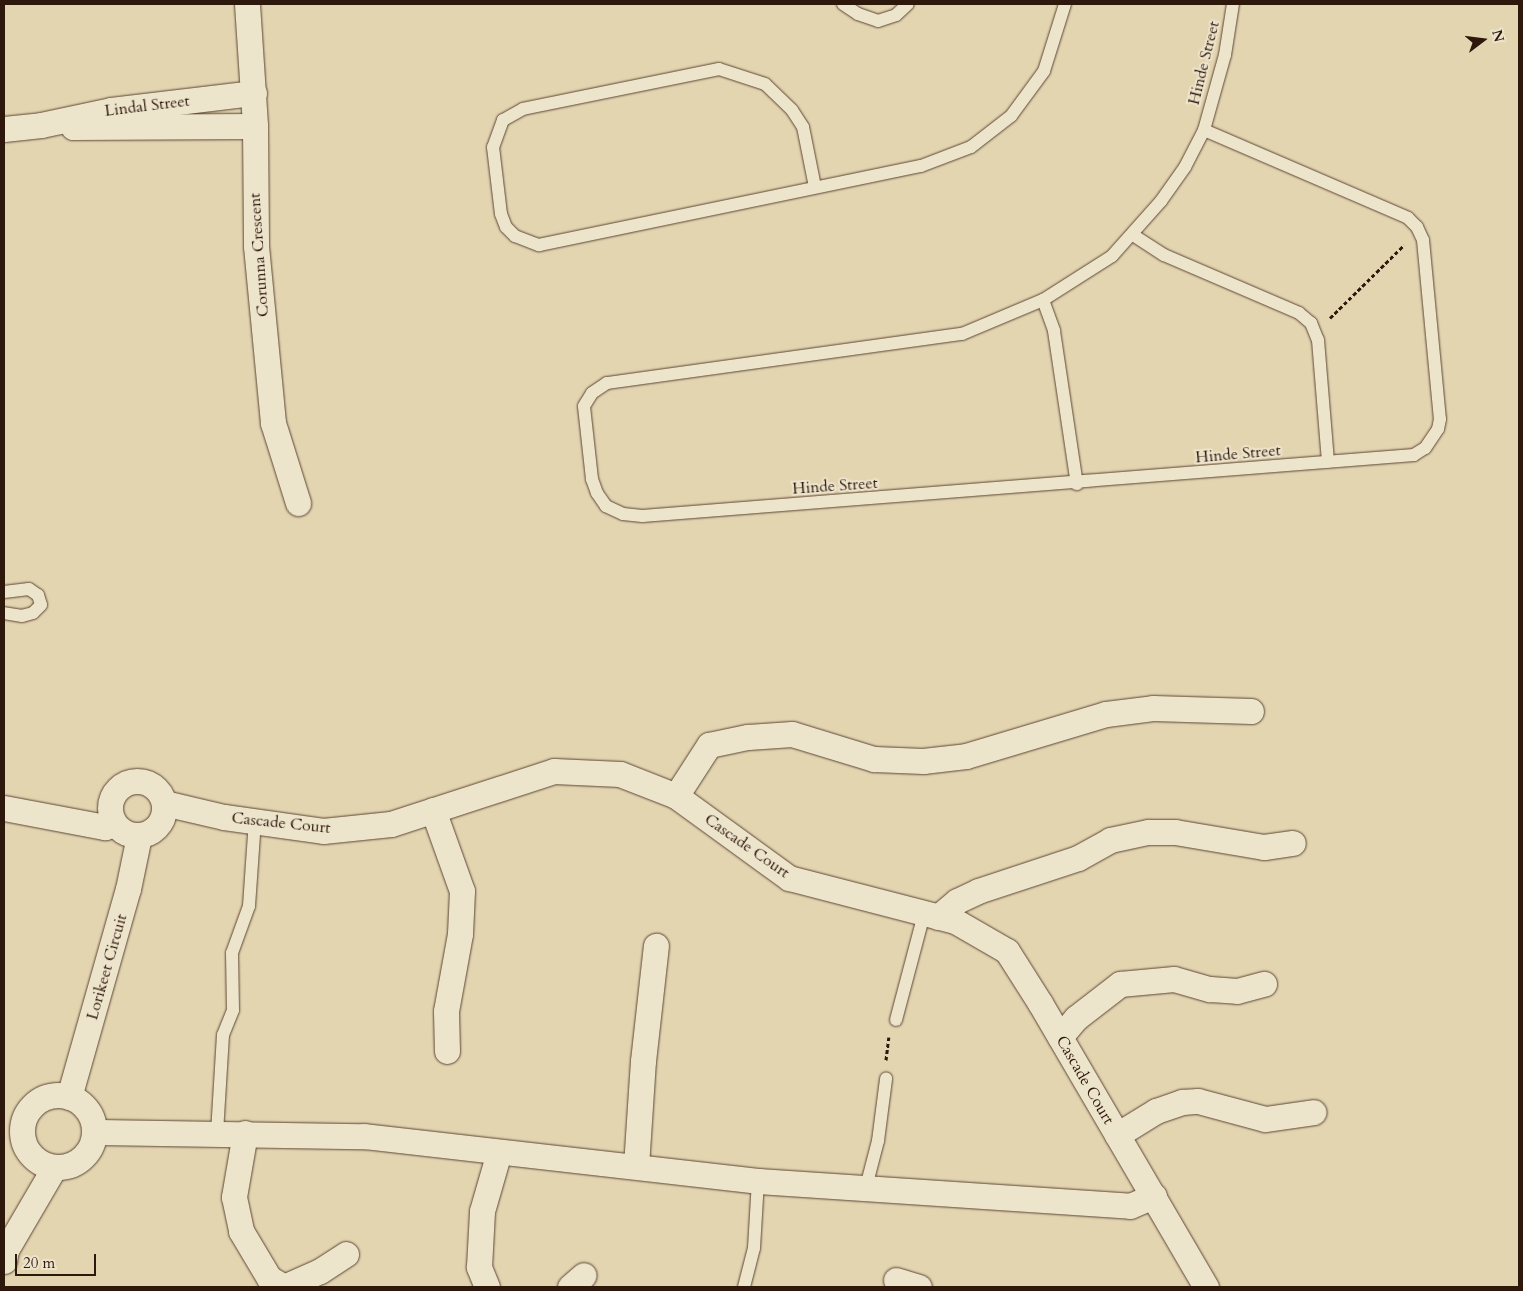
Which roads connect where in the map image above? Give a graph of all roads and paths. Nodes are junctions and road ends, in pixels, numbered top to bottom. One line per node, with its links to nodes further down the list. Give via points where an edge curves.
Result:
1 (247, 4): 6 (street, Corunna Crescent)
2 (843, 4): 3 (lane, via 878,21 896,15)
3 (908, 4)
4 (1064, 4): 11 (lane, via 1044,70 1011,116 989,136 942,161)
5 (1233, 4): 10 (lane, Hinde Street, via 1225,55)
6 (254, 93): 7 (street, Lindal Street, via 111,110); 8 (street, Corunna Crescent)
7 (41, 125): 8 (street, Lindal Street, via 116,129); 9 (street, Lindal Street)
8 (255, 126): 18 (street, Corunna Crescent, via 256,246 273,423)
9 (4, 129)
10 (1204, 130): 12 (lane, Hinde Street, via 1408,218); 13 (lane, Hinde Street, via 1184,168)
11 (815, 187): 11 (lane, via 539,245 515,236 506,227 501,214 493,147 503,120 523,109 719,69 765,84 792,110 808,145)
12 (1419, 231): 15 (path); 16 (lane, Hinde Street, via 1423,240 1438,429 1432,440 1414,455)
13 (1134, 235): 14 (lane, Hinde Street, via 1089,273); 15 (lane, via 1164,255 1299,313)
14 (1043, 300): 17 (lane, via 1054,332); 17 (lane, Hinde Street, via 995,322 933,340 607,383 592,393 584,406 592,479 606,506 623,514 642,516)
15 (1316, 332): 16 (lane)
16 (1328, 462): 17 (lane, Hinde Street)
17 (1077, 484)
18 (298, 503)
19 (4, 592): 20 (lane, via 29,589 38,595 41,605 33,613 22,616)
20 (4, 613)
21 (1251, 711): 22 (street, via 1153,708 1106,714 966,756 923,761 874,759 792,734 748,737 709,745)
22 (676, 796): 25 (street, Cascade Court, via 620,774 554,771); 30 (street, Cascade Court, via 790,878)
23 (164, 803): 26 (street, Cascade Court); 27 (street, via 155,788 147,783 129,782 113,795 110,804); 28 (street, via 160,823)
24 (4, 808): 27 (street, via 105,827)
25 (434, 810): 26 (street, Cascade Court, via 391,824 324,831); 35 (street, via 462,891 460,934 446,1011)
26 (255, 821): 41 (lane, via 249,906 232,953 233,1010 224,1035)
27 (113, 823): 28 (street, via 123,832)
28 (139, 836): 37 (street, Lorikeet Circuit, via 126,899)
29 (1294, 843): 30 (street, via 1264,847 1174,832 1148,832 1120,838 1078,858 978,891)
30 (931, 915): 33 (lane); 34 (street, Cascade Court, via 955,921 1006,951)
31 (656, 946): 45 (street, via 643,1061)
32 (1264, 984): 34 (street, via 1237,991 1210,989 1174,979 1120,984 1076,1018)
33 (896, 1020): 36 (path, via 888,1040)
34 (1060, 1037): 43 (street, Cascade Court)
35 (448, 1051)
36 (886, 1079): 48 (lane, via 880,1134)
37 (69, 1097): 39 (street, via 50,1096 38,1100); 40 (street, via 89,1112)
38 (1314, 1112): 43 (street, via 1265,1119 1198,1101 1182,1102 1156,1111)
39 (13, 1120): 46 (street, via 25,1148 42,1165)
40 (95, 1132): 41 (street); 46 (street, via 84,1158 74,1165)
41 (217, 1133): 42 (street)
42 (245, 1134): 44 (street, via 364,1136); 50 (street, via 234,1197 241,1231 268,1278 284,1287 320,1271)
43 (1117, 1135): 49 (street, Cascade Court)
44 (499, 1152): 45 (street); 52 (street, via 482,1211 479,1267)
45 (636, 1166): 47 (street)
46 (54, 1168): 51 (street, via 6,1250)
47 (758, 1182): 48 (street); 53 (lane, via 754,1248)
48 (866, 1187): 49 (street, via 1130,1206)
49 (1154, 1196): 54 (street, Cascade Court)
50 (346, 1254)
51 (4, 1260)
52 (487, 1287)
53 (744, 1287)
54 (1206, 1287)

